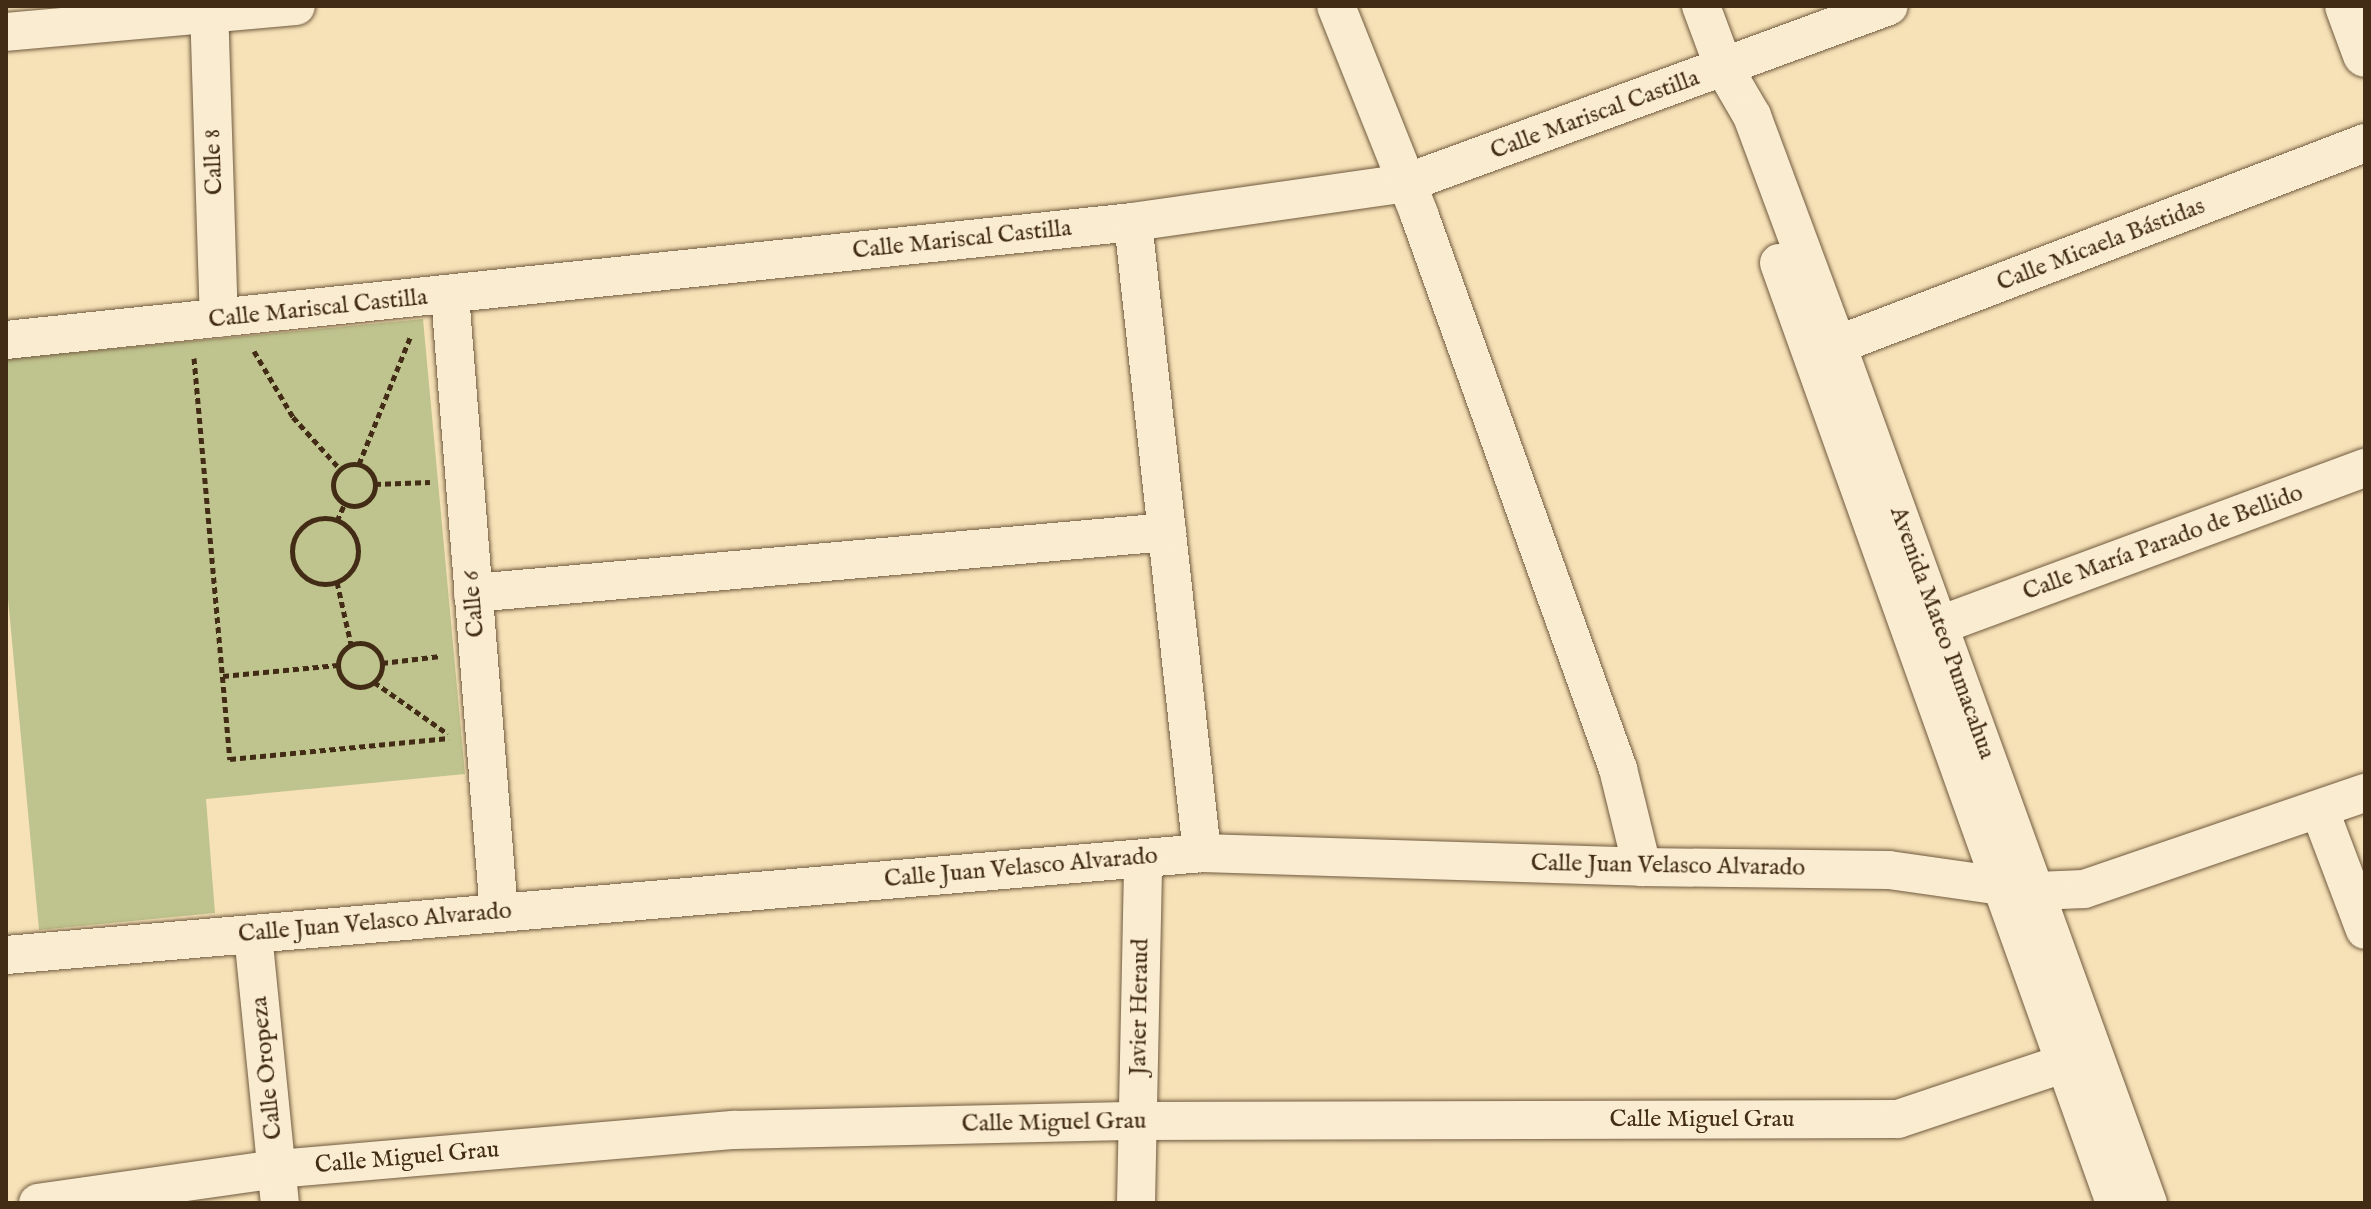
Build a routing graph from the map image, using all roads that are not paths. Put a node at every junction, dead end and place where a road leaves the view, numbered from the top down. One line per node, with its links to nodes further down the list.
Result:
1 (296, 6): 6 (street)
2 (1336, 6): 11 (street)
3 (1701, 6): 9 (street, Avenida Mateo Pumacahua)
4 (1889, 6): 9 (street, Calle Mariscal Castilla)
5 (2347, 6): 8 (street)
6 (210, 10): 7 (street); 14 (street, Calle 8)
7 (6, 32)
8 (2365, 55)
9 (1724, 68): 11 (street, Calle Mariscal Castilla); 16 (street, Avenida Mateo Pumacahua); 26 (street, Avenida Mateo Pumacahua)
10 (2365, 143): 16 (street, Calle Micaela Bástidas)
11 (1406, 183): 12 (street, Calle Mariscal Castilla); 25 (street)
12 (1133, 222): 13 (street, Calle Mariscal Castilla); 18 (street)
13 (450, 295): 14 (street, Calle Mariscal Castilla); 19 (street, Calle 6)
14 (234, 329): 15 (street, Calle Mariscal Castilla)
15 (6, 340)
16 (1837, 345): 20 (street, Avenida Mateo Pumacahua)
17 (2365, 468): 20 (street, Calle María Parado de Bellido)
18 (1167, 532): 19 (street); 23 (street)
19 (473, 593): 27 (street, Calle 6)
20 (1950, 621): 26 (street, Avenida Mateo Pumacahua)
21 (2365, 793): 22 (street)
22 (2320, 811): 26 (street); 28 (street)
23 (1202, 853): 24 (street, Calle Juan Velasco Alvarado); 25 (street, Calle Juan Velasco Alvarado)
24 (1143, 858): 27 (street, Calle Juan Velasco Alvarado); 32 (street, Javier Heraud)
25 (1642, 867): 26 (street, Calle Juan Velasco Alvarado)
26 (2020, 888): 31 (street, Avenida Mateo Pumacahua); 37 (street, Avenida Mateo Pumacahua)
27 (499, 913): 29 (street, Calle Juan Velasco Alvarado)
28 (2365, 930)
29 (253, 934): 30 (street, Calle Juan Velasco Alvarado); 33 (street, Calle Oropeza)
30 (6, 955)
31 (2065, 1063): 32 (street, Calle Miguel Grau); 36 (street, Avenida Mateo Pumacahua)
32 (1138, 1121): 33 (street, Calle Miguel Grau); 35 (street, Javier Heraud)
33 (278, 1186): 34 (street, Calle Miguel Grau)
34 (38, 1203)
35 (1136, 1203)
36 (2115, 1203)
37 (2148, 1203)

